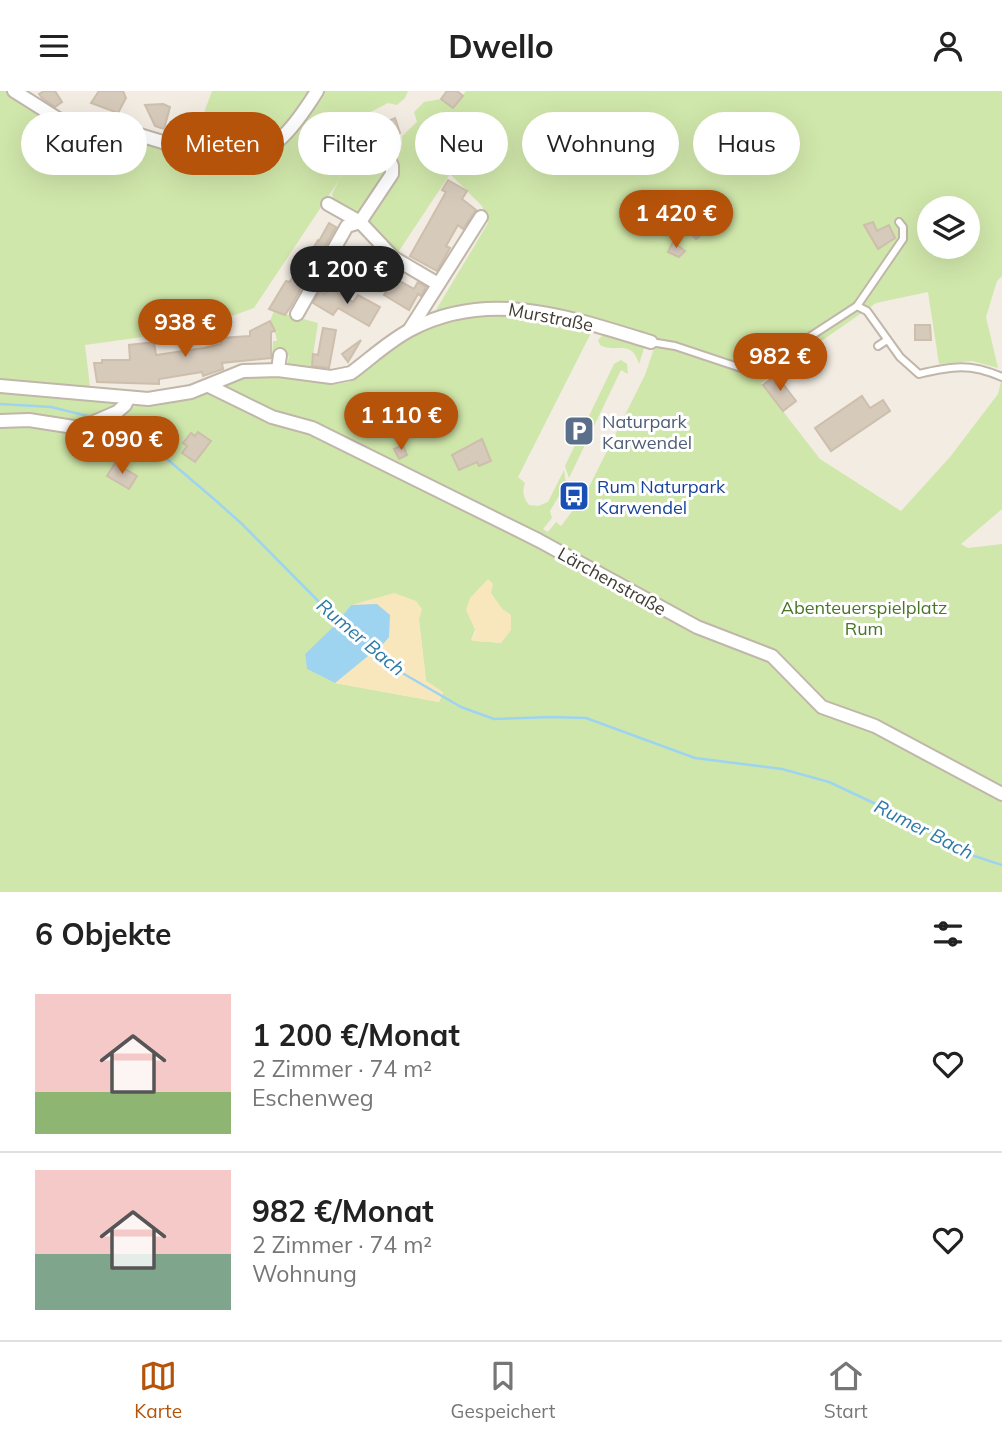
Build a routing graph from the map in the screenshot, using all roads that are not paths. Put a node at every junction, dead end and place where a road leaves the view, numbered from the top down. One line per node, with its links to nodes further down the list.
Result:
1 (14, 91): 2 (street)
2 (317, 91)
3 (391, 175): 6 (street)
4 (328, 204): 6 (street)
5 (481, 217): 8 (street, Murstraße)
6 (360, 222): 8 (street); 10 (street)
7 (899, 222): 9 (lane)
8 (438, 284): 11 (street, Murstraße)
9 (857, 306): 12 (lane); 13 (lane)
10 (296, 314)
11 (410, 330): 13 (street, Murstraße); 16 (street, Murstraße)
12 (887, 339): 14 (lane); 17 (lane)
13 (651, 342)
14 (878, 346)
15 (280, 355): 16 (street)
16 (278, 370): 19 (street, Murstraße)
17 (1002, 377)
18 (0, 386): 20 (street)
19 (209, 386): 20 (street, Murstraße); 22 (street, Lärchenstraße)
20 (128, 398): 21 (street)
21 (0, 421)
22 (1002, 794)

